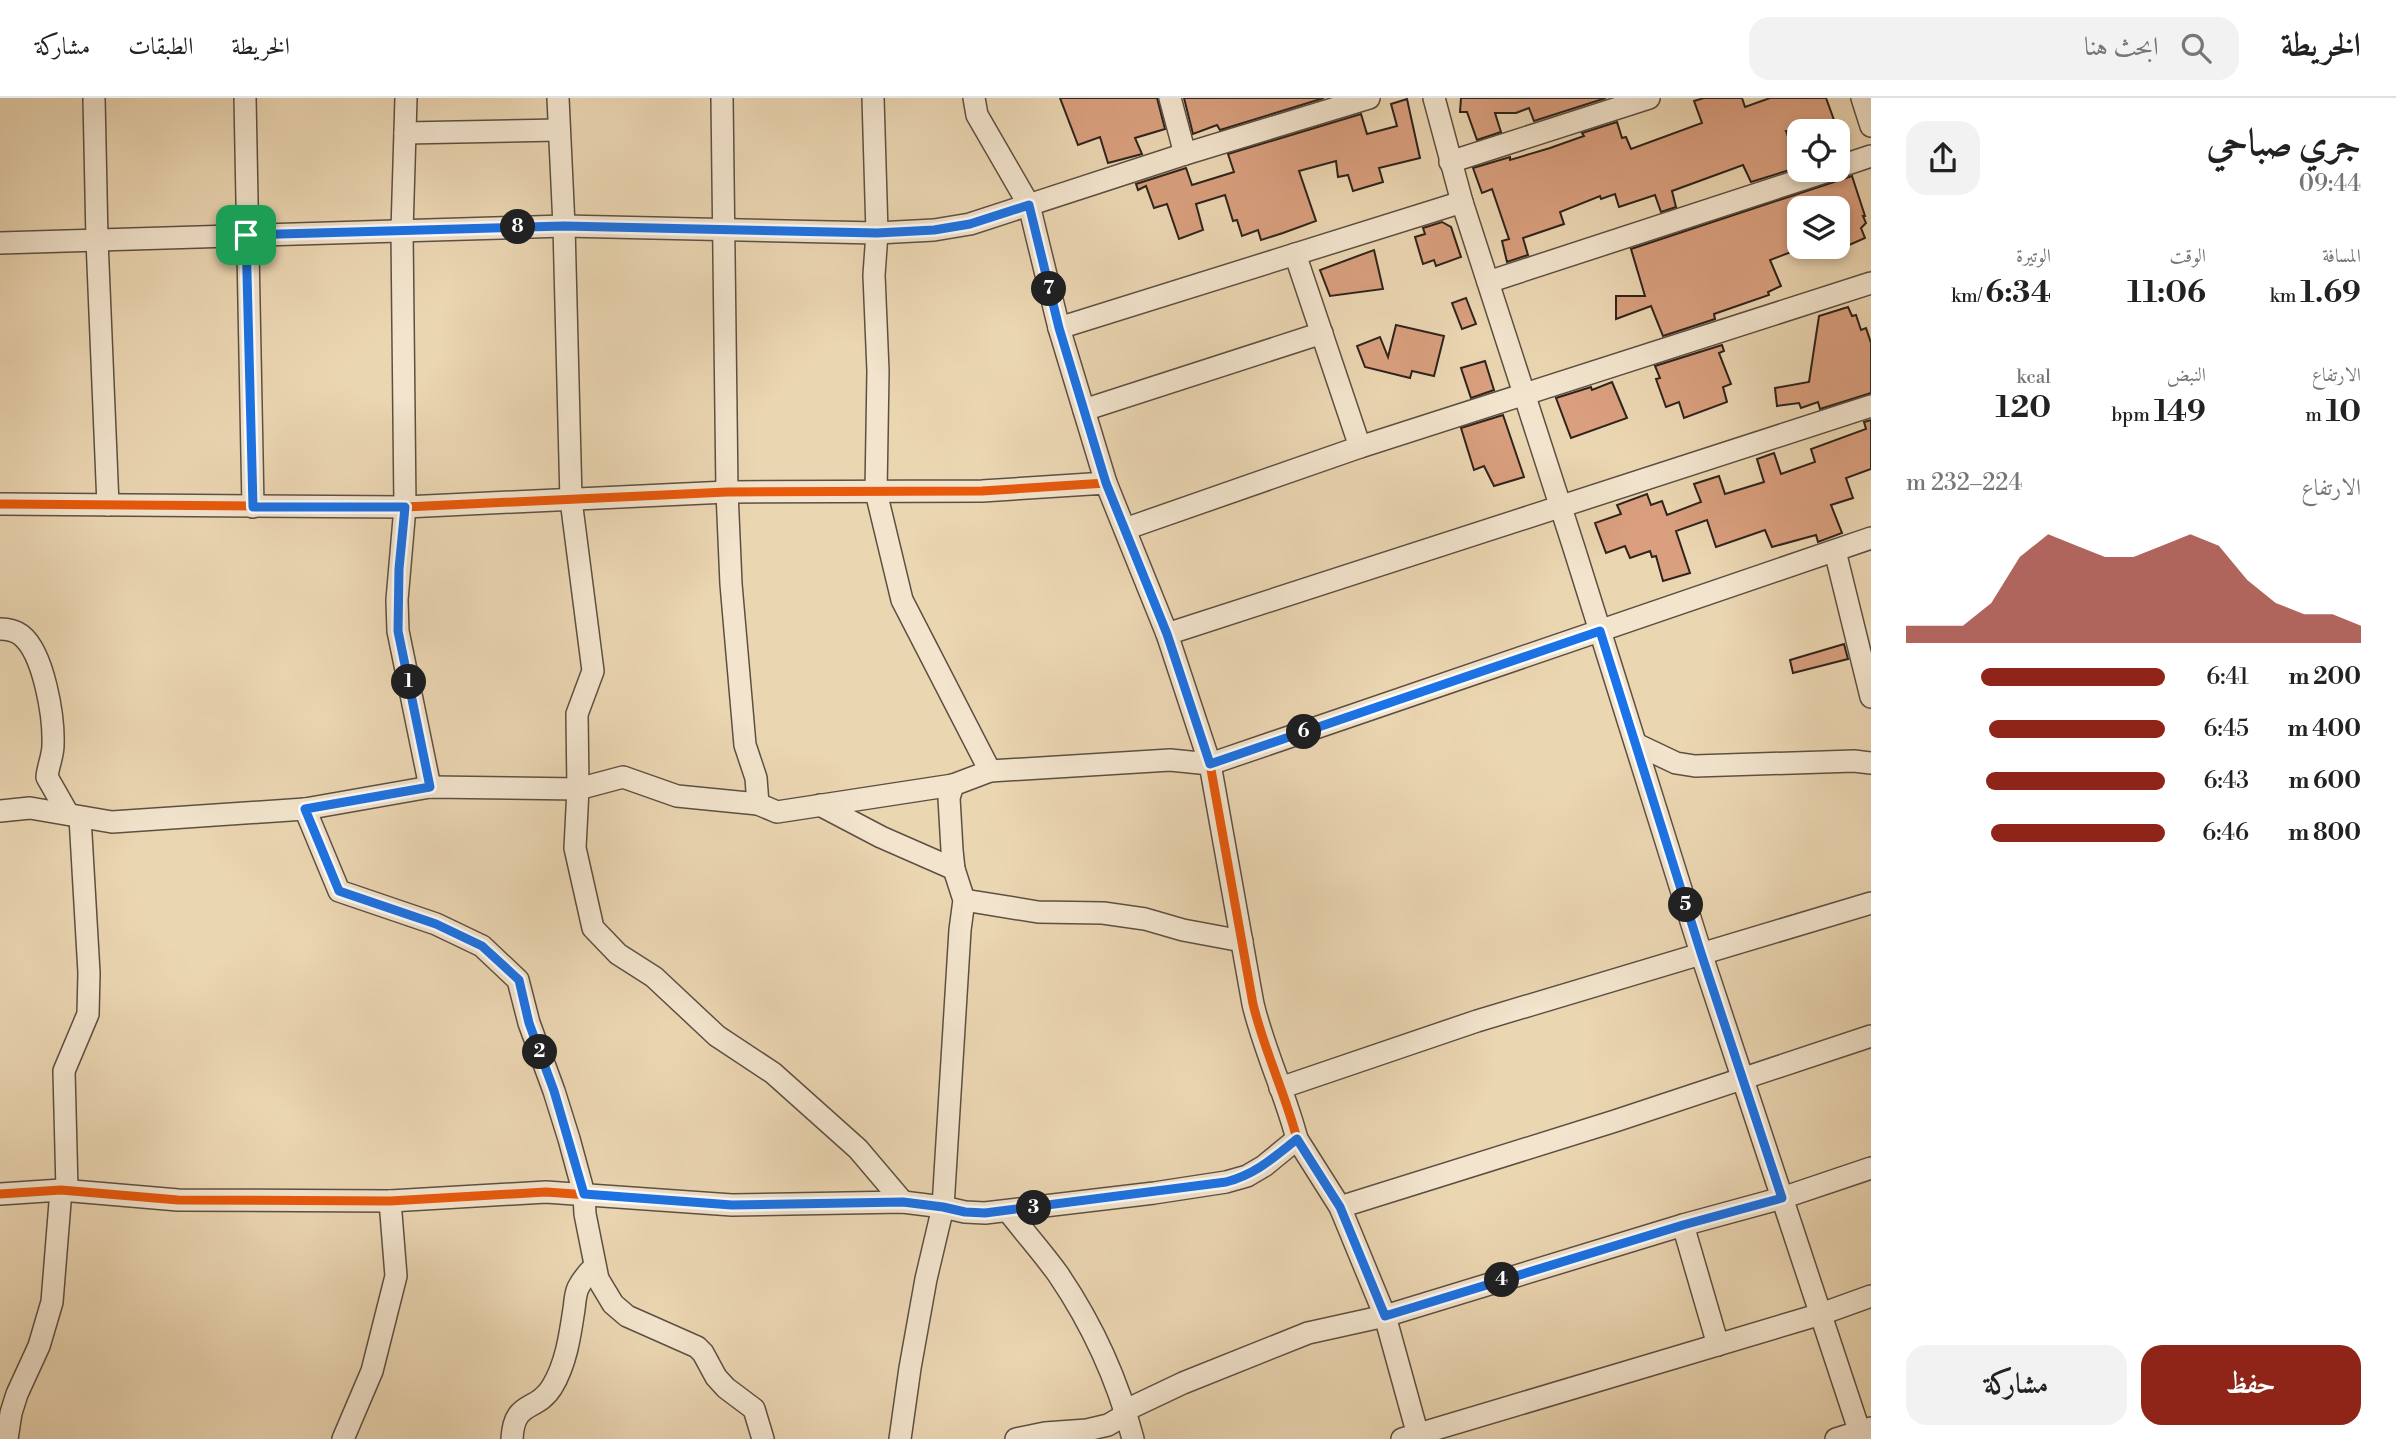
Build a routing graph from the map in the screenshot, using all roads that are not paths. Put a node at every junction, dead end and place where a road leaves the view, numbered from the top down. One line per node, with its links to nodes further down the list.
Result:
1 (94, 98): 28 (street)
2 (245, 98): 27 (street)
3 (406, 98): 15 (street)
4 (558, 98): 14 (street)
5 (722, 98): 24 (street)
6 (873, 98): 26 (street)
7 (974, 98): 22 (street)
8 (1170, 98): 16 (street)
9 (1369, 98): 16 (street)
10 (1434, 98): 18 (street)
11 (1649, 98): 18 (street)
12 (1862, 98): 13 (street)
13 (1871, 126)
14 (558, 130): 15 (street); 23 (street)
15 (405, 133): 25 (street)
16 (1185, 154): 22 (street)
17 (1871, 156): 19 (street)
18 (1450, 162): 21 (street)
19 (1850, 163)
20 (1793, 182): 31 (street)
21 (1462, 202): 30 (street); 31 (street)
22 (1029, 205): 26 (street); 33 (street)
23 (564, 226): 24 (street); 25 (street); 42 (street)
24 (724, 228): 26 (street); 40 (street)
25 (401, 231): 27 (street); 46 (street)
26 (877, 233): 41 (street)
27 (246, 235): 28 (street); 45 (street)
28 (97, 240): 29 (street); 44 (street)
29 (0, 243)
30 (1295, 254): 33 (street); 34 (street)
31 (1488, 282): 35 (street)
32 (1871, 283): 35 (street)
33 (1059, 328): 37 (street)
34 (1322, 333): 37 (street); 38 (street)
35 (1524, 393): 38 (street); 47 (street)
36 (1871, 406): 47 (street)
37 (1084, 410): 39 (street)
38 (1360, 447): 48 (street)
39 (1106, 483): 41 (street); 48 (street)
40 (727, 492): 41 (street); 42 (street); 62 (street)
41 (876, 492): 58 (street)
42 (571, 500): 46 (street); 61 (street)
43 (0, 503): 44 (street)
44 (108, 505): 45 (street)
45 (253, 507): 46 (street)
46 (405, 507): 60 (street)
47 (1560, 508): 52 (street); 53 (street)
48 (1125, 529): 53 (street)
49 (1871, 538): 50 (street)
50 (1835, 551): 52 (street); 54 (street)
51 (0, 629): 66 (street)
52 (1600, 631): 55 (street); 57 (street)
53 (1167, 634): 57 (street)
54 (1871, 698)
55 (1636, 744): 56 (street); 71 (street)
56 (1871, 763)
57 (1210, 764): 58 (street); 70 (street)
58 (990, 771): 59 (street)
59 (953, 785): 63 (street); 67 (street)
60 (430, 787): 61 (street); 64 (street)
61 (578, 789): 62 (street); 82 (street)
62 (758, 804): 63 (street)
63 (820, 806): 67 (street)
64 (305, 809): 66 (street); 79 (street)
65 (0, 811): 66 (street)
66 (74, 816): 77 (street)
67 (954, 869): 68 (street)
68 (964, 900): 70 (street); 83 (street)
69 (1871, 903): 71 (street)
70 (1242, 941): 74 (street)
71 (1701, 953): 73 (street); 74 (street)
72 (1871, 1036): 73 (street)
73 (1742, 1079): 80 (street); 84 (street)
74 (1280, 1088): 75 (street)
75 (1297, 1139): 84 (street); 85 (street)
76 (1871, 1168): 80 (street)
77 (64, 1190): 78 (street); 81 (street); 95 (street)
78 (0, 1194)
79 (584, 1194): 81 (street); 82 (street); 87 (street)
80 (1782, 1198): 86 (street); 89 (street)
81 (390, 1201): 96 (street)
82 (903, 1202): 83 (street)
83 (943, 1207): 85 (street); 99 (street)
84 (1340, 1207): 90 (street)
85 (1008, 1211): 92 (street)
86 (1683, 1225): 90 (street); 91 (street)
87 (594, 1267): 97 (street); 98 (street)
88 (1871, 1296): 89 (street)
89 (1821, 1314): 91 (street); 93 (street)
90 (1385, 1316): 92 (street); 94 (street)
91 (1718, 1345): 94 (street)
92 (1126, 1409): 100 (street); 101 (street)
93 (1864, 1433): 102 (street)
94 (1413, 1437)
95 (7, 1439)
96 (344, 1439)
97 (512, 1439)
98 (764, 1439)
99 (900, 1439)
100 (1016, 1439)
101 (1133, 1439)
102 (1836, 1439)

